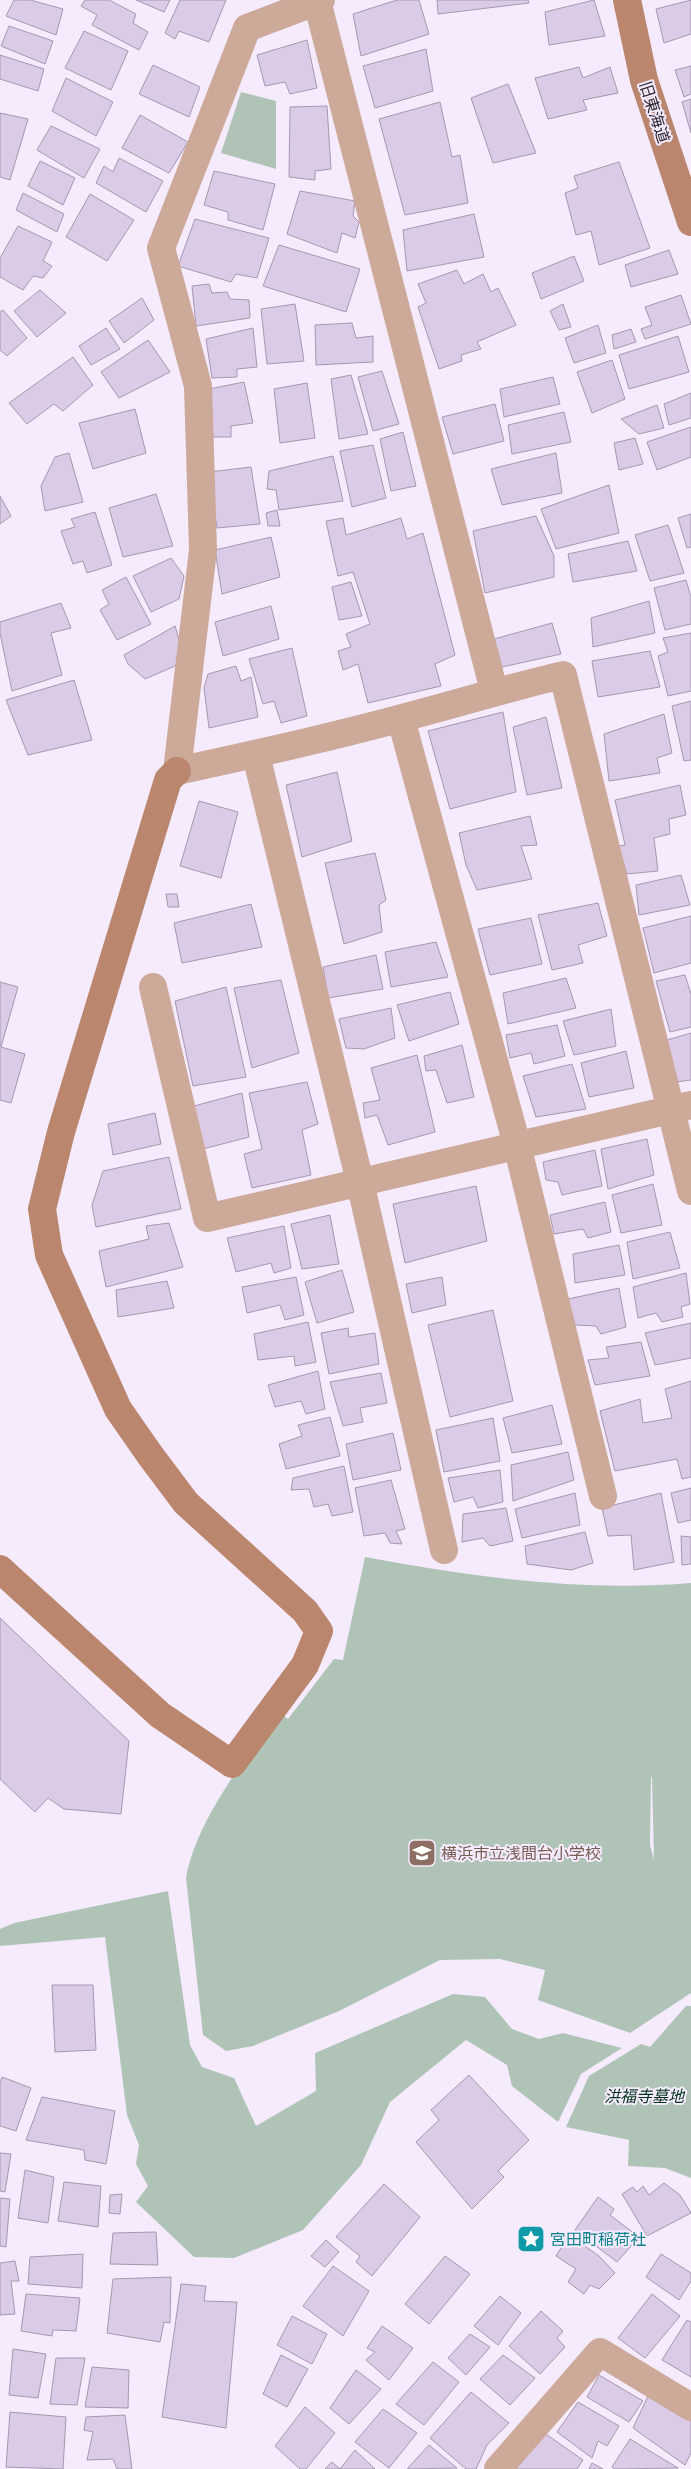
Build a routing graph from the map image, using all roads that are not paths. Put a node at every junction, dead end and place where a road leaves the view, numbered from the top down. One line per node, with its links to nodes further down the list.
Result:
1 (627, 0): 3 (street, 旧東海道)
2 (319, 1): 4 (street); 7 (street)
3 (689, 209)
4 (494, 692): 5 (street); 9 (street)
5 (401, 719): 6 (street); 10 (street)
6 (256, 755): 7 (street); 11 (street)
7 (177, 771): 15 (street)
8 (153, 987): 11 (street)
9 (681, 1108): 10 (street); 12 (street)
10 (517, 1146): 11 (street); 13 (street)
11 (360, 1182): 14 (street)
12 (691, 1190)
13 (604, 1496)
14 (444, 1550)
15 (0, 1569)
16 (691, 2407): 17 (street)
17 (498, 2469)

